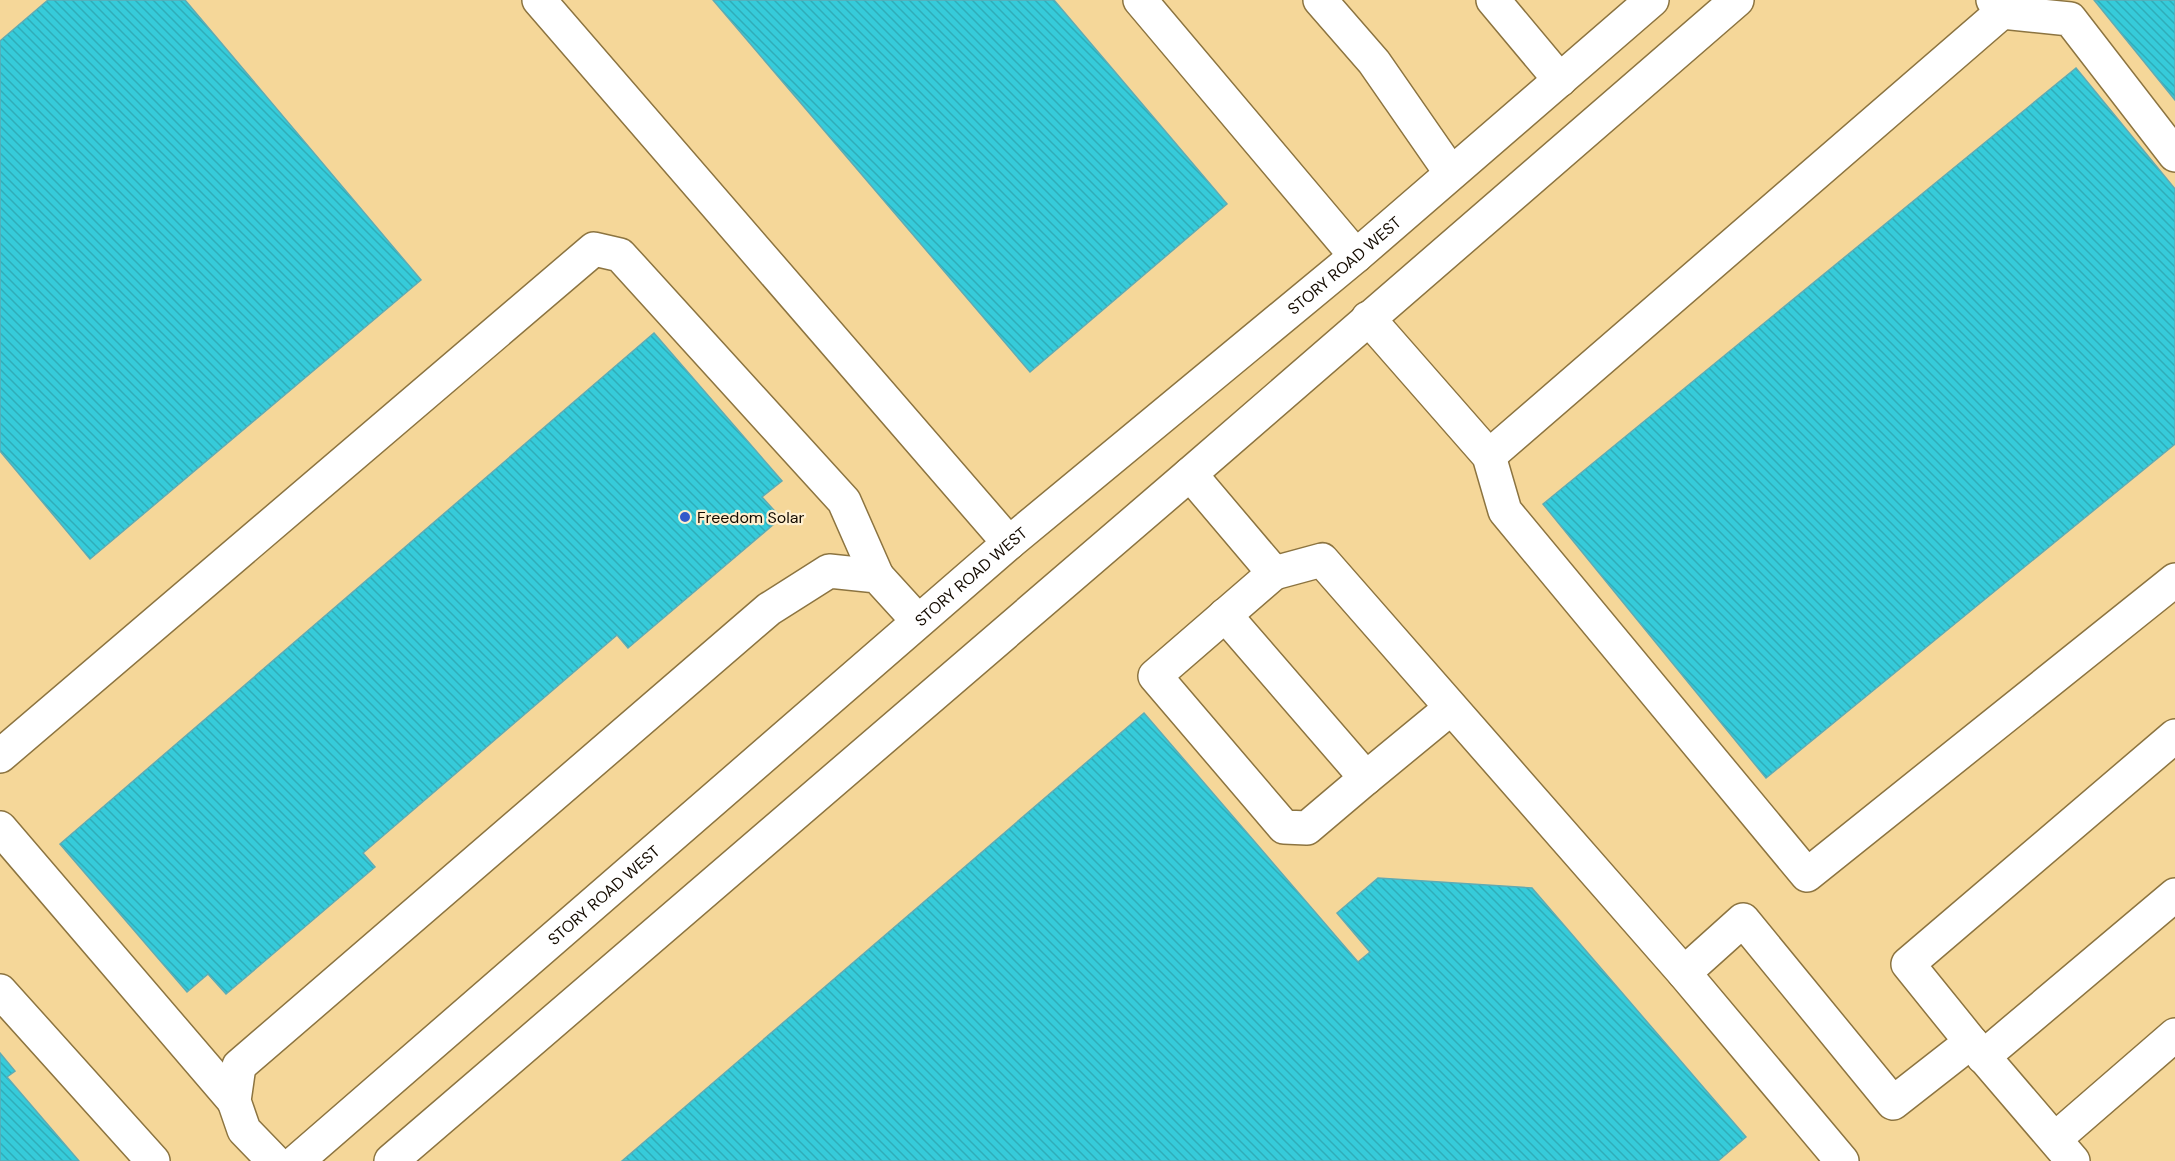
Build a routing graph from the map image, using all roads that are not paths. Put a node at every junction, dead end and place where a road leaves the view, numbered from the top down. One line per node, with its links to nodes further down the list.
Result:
1 (539, 0): 15 (street)
2 (1140, 0): 11 (street)
3 (1320, 0): 10 (street)
4 (1493, 0): 8 (street)
5 (1652, 0): 8 (street, STORY ROAD WEST)
6 (1737, 0): 12 (street)
7 (1998, 6): 9 (street); 13 (street)
8 (1560, 80): 10 (street, STORY ROAD WEST)
9 (2175, 155)
10 (1451, 173): 11 (street, STORY ROAD WEST)
11 (1356, 256): 15 (street, STORY ROAD WEST)
12 (1368, 318): 13 (street); 14 (street)
13 (1489, 456): 18 (street)
14 (1190, 474): 16 (street); 36 (street)
15 (1008, 543): 20 (street, STORY ROAD WEST)
16 (1274, 573): 19 (street); 21 (street)
17 (877, 576): 20 (street); 23 (street); 31 (street)
18 (2175, 579)
19 (1225, 615): 24 (street); 24 (street)
20 (918, 621): 35 (street, STORY ROAD WEST)
21 (1451, 708): 24 (street); 27 (street)
22 (2175, 736): 30 (street)
23 (0, 756)
24 (1366, 778)
25 (0, 828): 31 (street)
26 (2175, 895): 30 (street)
27 (1684, 973): 30 (street); 37 (street)
28 (0, 991): 33 (street)
29 (2175, 1035): 32 (street)
30 (1977, 1049): 32 (street)
31 (234, 1101): 34 (street)
32 (2064, 1150)
33 (153, 1161)
34 (274, 1161)
35 (297, 1161)
36 (391, 1161)
37 (1842, 1161)

